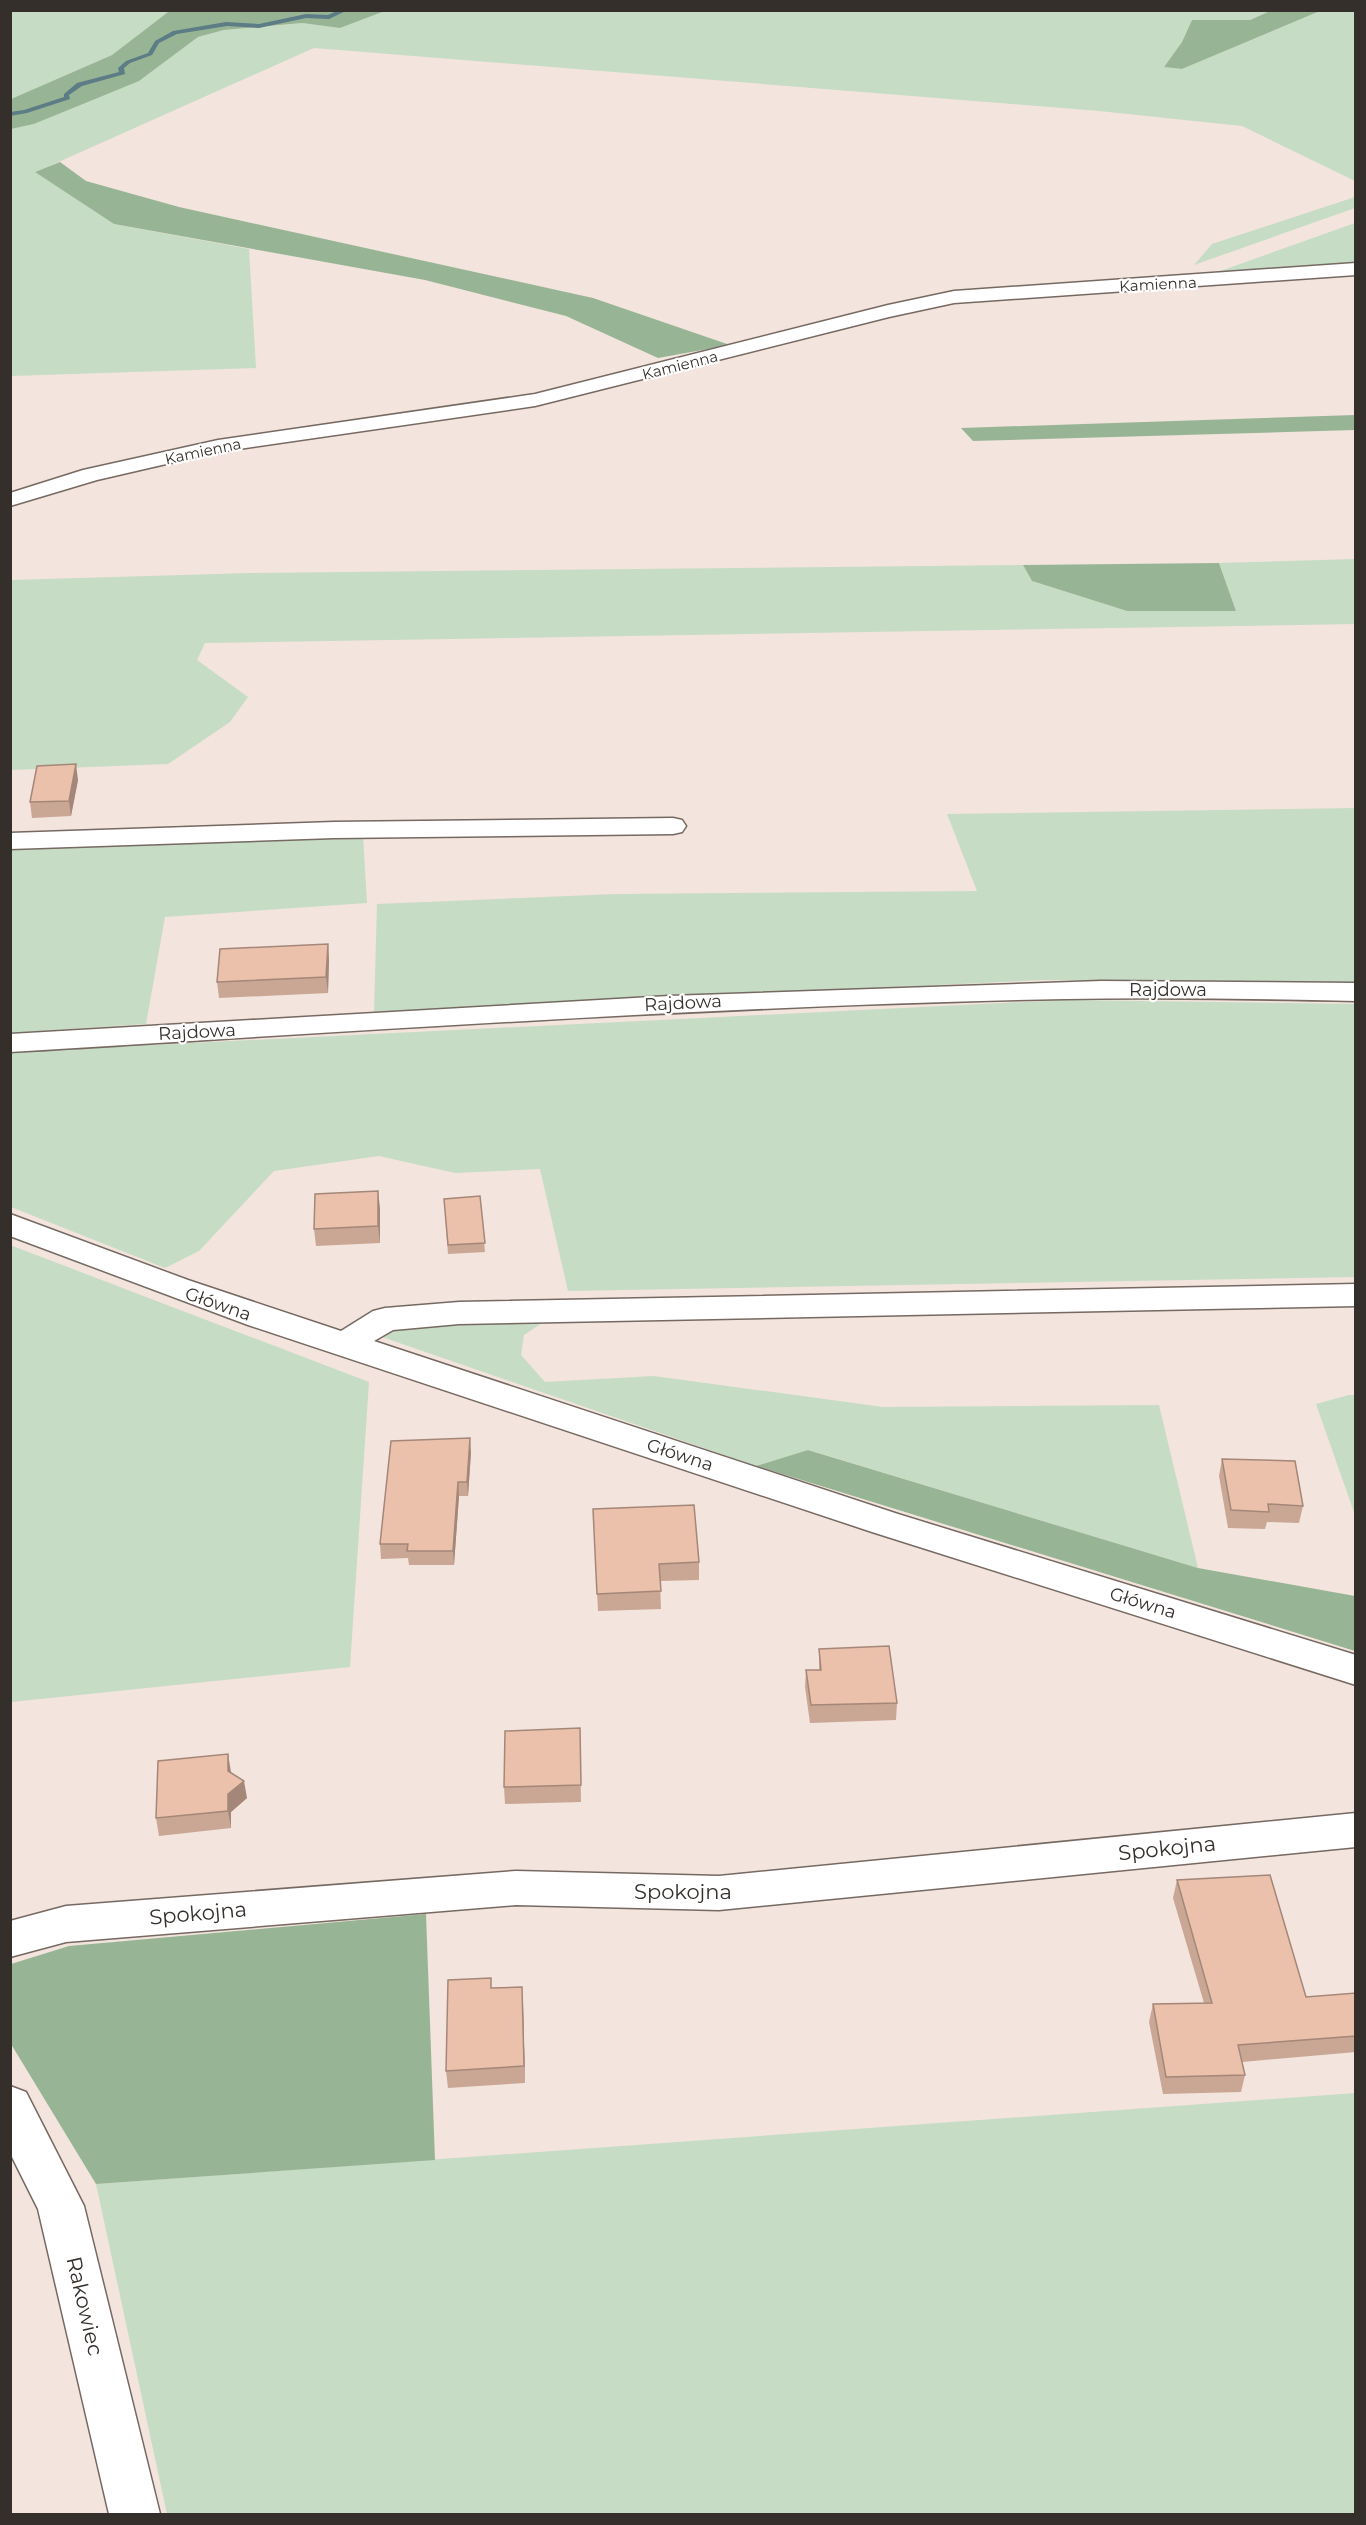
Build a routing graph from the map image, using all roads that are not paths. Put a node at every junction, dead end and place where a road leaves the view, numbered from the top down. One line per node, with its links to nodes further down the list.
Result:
1 (1356, 269): 2 (street, Kamienna)
2 (10, 500)
3 (673, 826): 4 (street)
4 (10, 841)
5 (1356, 992): 6 (street, Rajdowa)
6 (10, 1043)
7 (10, 1224): 9 (street, Główna)
8 (1356, 1295): 9 (street)
9 (345, 1344): 10 (street, Główna)
10 (1356, 1670)
11 (1356, 1830): 12 (street, Spokojna)
12 (10, 1939)
13 (10, 2106): 14 (street, Rakowiec)
14 (135, 2514)

